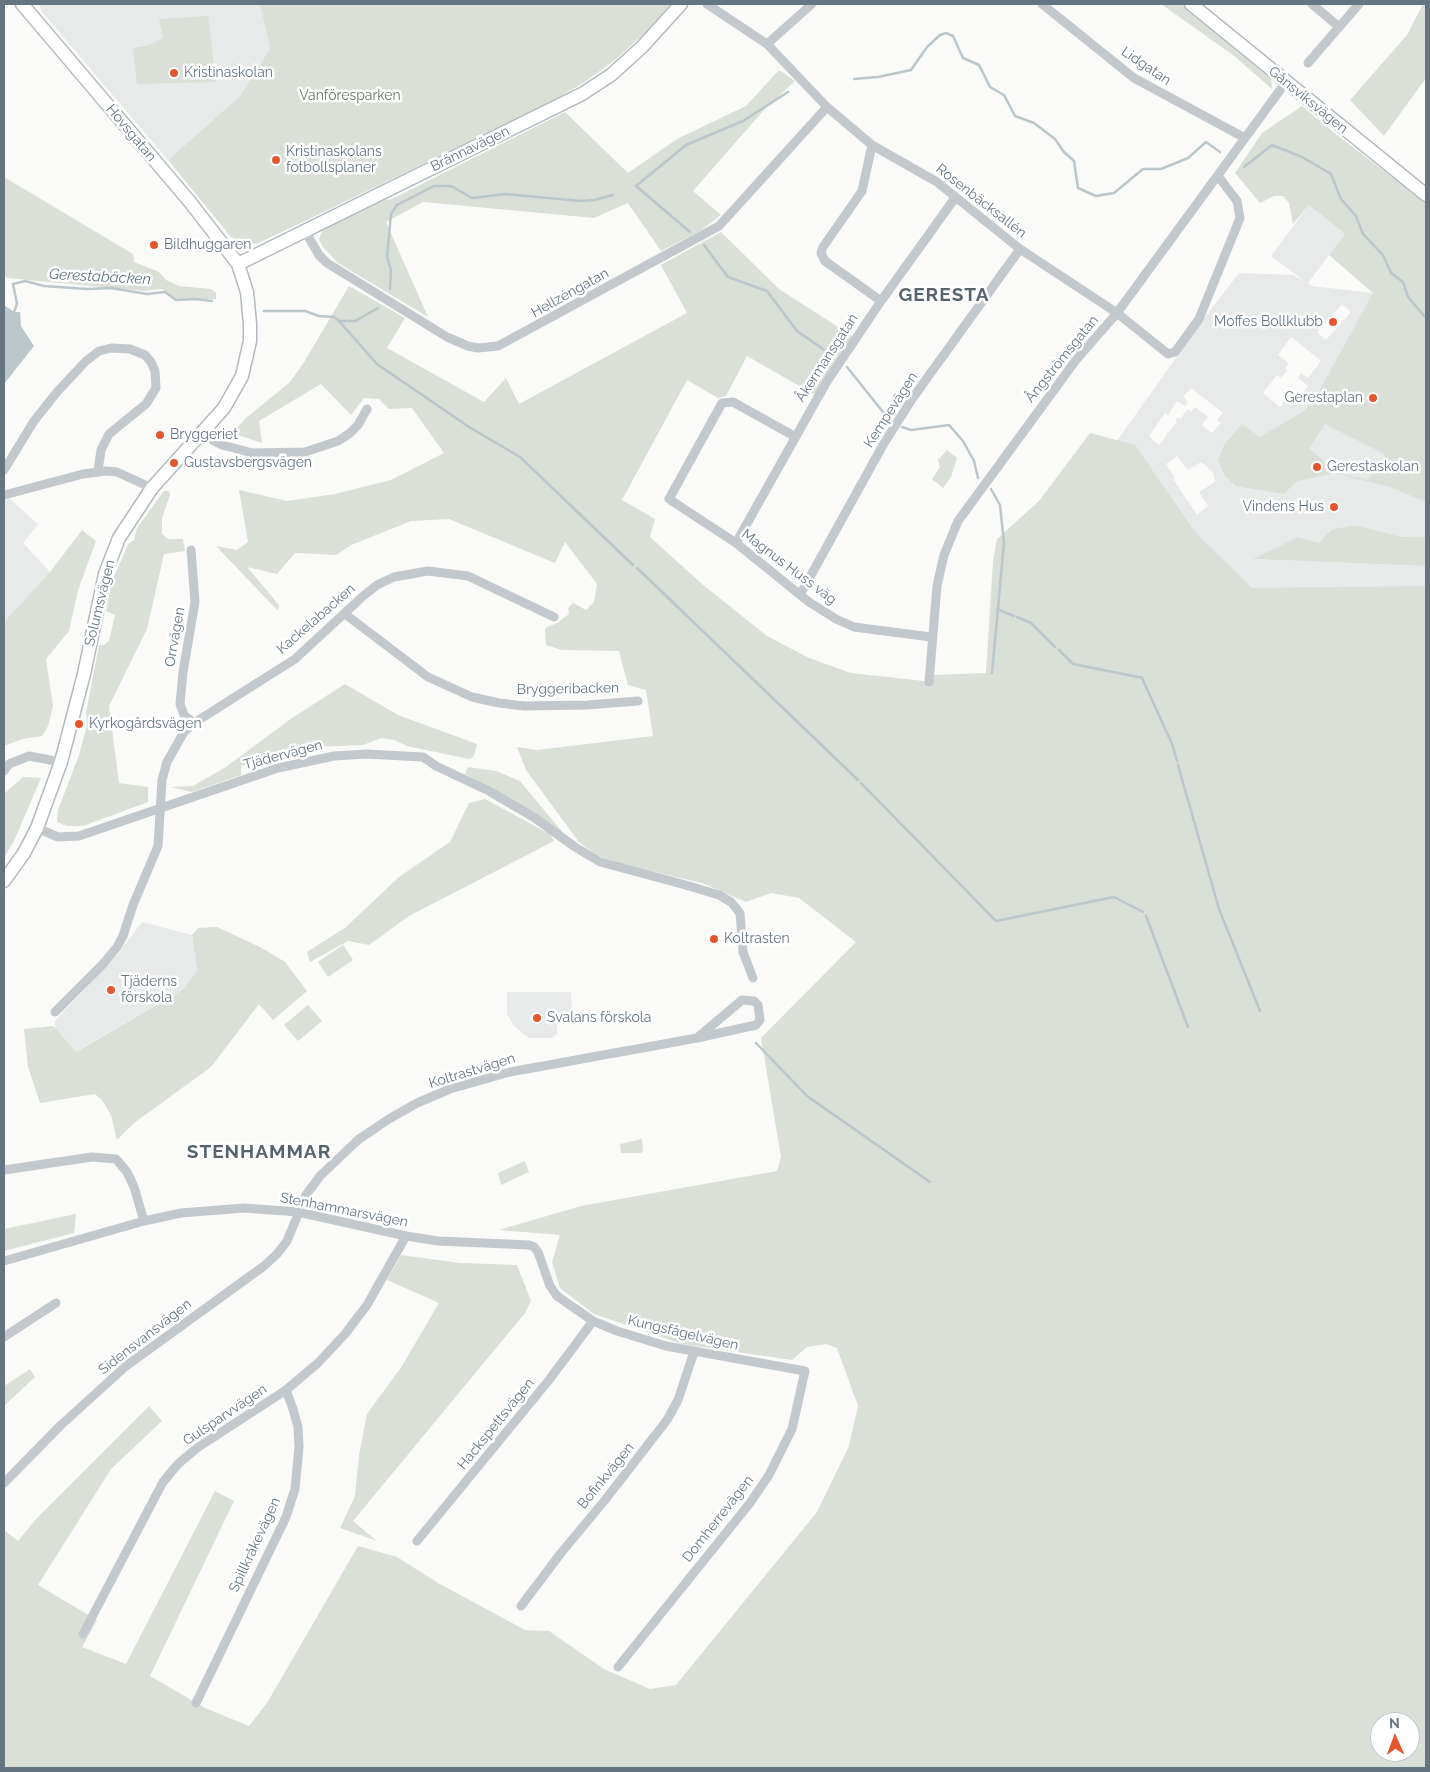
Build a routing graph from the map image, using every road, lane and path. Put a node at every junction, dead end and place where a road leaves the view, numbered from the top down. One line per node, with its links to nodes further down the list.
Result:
1 (681, 4): 19 (main road, Brännavägen)
2 (707, 4): 10 (street, Rosenbäcksallén)
3 (812, 4): 10 (street)
4 (1042, 4): 14 (street, Lidgatan)
5 (1191, 4): 12 (main road, Gånsviksvägen)
6 (1312, 4): 9 (street)
7 (1359, 4): 9 (street)
8 (25, 5): 21 (main road, Hovsgatan)
9 (1338, 26): 11 (street)
10 (767, 44): 13 (street, Rosenbäcksallén)
11 (1308, 63)
12 (1286, 82): 14 (street, Ångströmsgatan); 17 (main road, Gånsviksvägen)
13 (827, 108): 15 (street, Rosenbäcksallén); 19 (street, Hellzéngatan)
14 (1245, 138): 16 (street, Ångströmsgatan)
15 (872, 145): 18 (street, Rosenbäcksallén); 22 (street)
16 (1218, 176): 23 (street, Ångströmsgatan); 23 (street, Rosenbäcksallén)
17 (1426, 195)
18 (955, 198): 20 (street, Rosenbäcksallén); 22 (street, Åkermansgatan)
19 (305, 231): 21 (main road, Brännavägen)
20 (1020, 249): 23 (street, Rosenbäcksallén); 33 (street, Kempevägen)
21 (238, 264): 25 (main road, Solumsvägen)
22 (881, 301): 26 (street, Åkermansgatan)
23 (1117, 313): 36 (street, Ångströmsgatan)
24 (367, 409): 25 (street)
25 (201, 434): 29 (main road, Solumsvägen)
26 (794, 436): 31 (street, Åkermansgatan); 31 (street, Magnus Huss väg)
27 (4, 470): 28 (street)
28 (98, 471): 29 (street); 30 (street)
29 (152, 488): 40 (main road, Solumsvägen)
30 (4, 495)
31 (736, 543): 33 (street, Magnus Huss väg)
32 (190, 550): 39 (street, Orrvägen)
33 (800, 595): 36 (street, Magnus Huss väg)
34 (345, 614): 35 (street, Kackelabacken); 38 (street, Bryggeribacken); 39 (street, Kackelabacken)
35 (554, 617)
36 (931, 637): 37 (street, Ångströmsgatan)
37 (929, 682)
38 (638, 701)
39 (194, 723): 42 (street, Kackelabacken)
40 (61, 762): 41 (street); 43 (main road, Solumsvägen)
41 (4, 771)
42 (160, 809): 43 (street, Tjädervägen); 45 (street, Tjädervägen); 46 (street)
43 (37, 828): 44 (main road, Solumsvägen)
44 (4, 881)
45 (753, 978)
46 (55, 1012)
47 (697, 1038): 47 (street, Koltrastvägen); 49 (street, Koltrastvägen)
48 (4, 1170): 50 (street)
49 (298, 1212): 50 (street, Stenhammarsvägen); 51 (street, Stenhammarsvägen); 60 (street, Sidensvansvägen)
50 (144, 1221): 53 (street, Stenhammarsvägen)
51 (406, 1236): 52 (street, Stenhammarsvägen); 59 (street, Gulsparvvägen)
52 (534, 1247): 55 (street, Kungsfågelvägen)
53 (4, 1261)
54 (56, 1304): 56 (street)
55 (593, 1321): 57 (street, Kungsfågelvägen); 61 (street, Hackspettsvägen)
56 (4, 1337)
57 (694, 1352): 58 (street, Kungsfågelvägen); 62 (street, Bofinkvägen)
58 (806, 1371): 64 (street, Domherrevägen)
59 (286, 1390): 63 (street, Gulsparvvägen); 65 (street, Spillkråkevägen)
60 (4, 1483)
61 (417, 1541)
62 (521, 1606)
63 (83, 1634)
64 (618, 1667)
65 (196, 1702)

